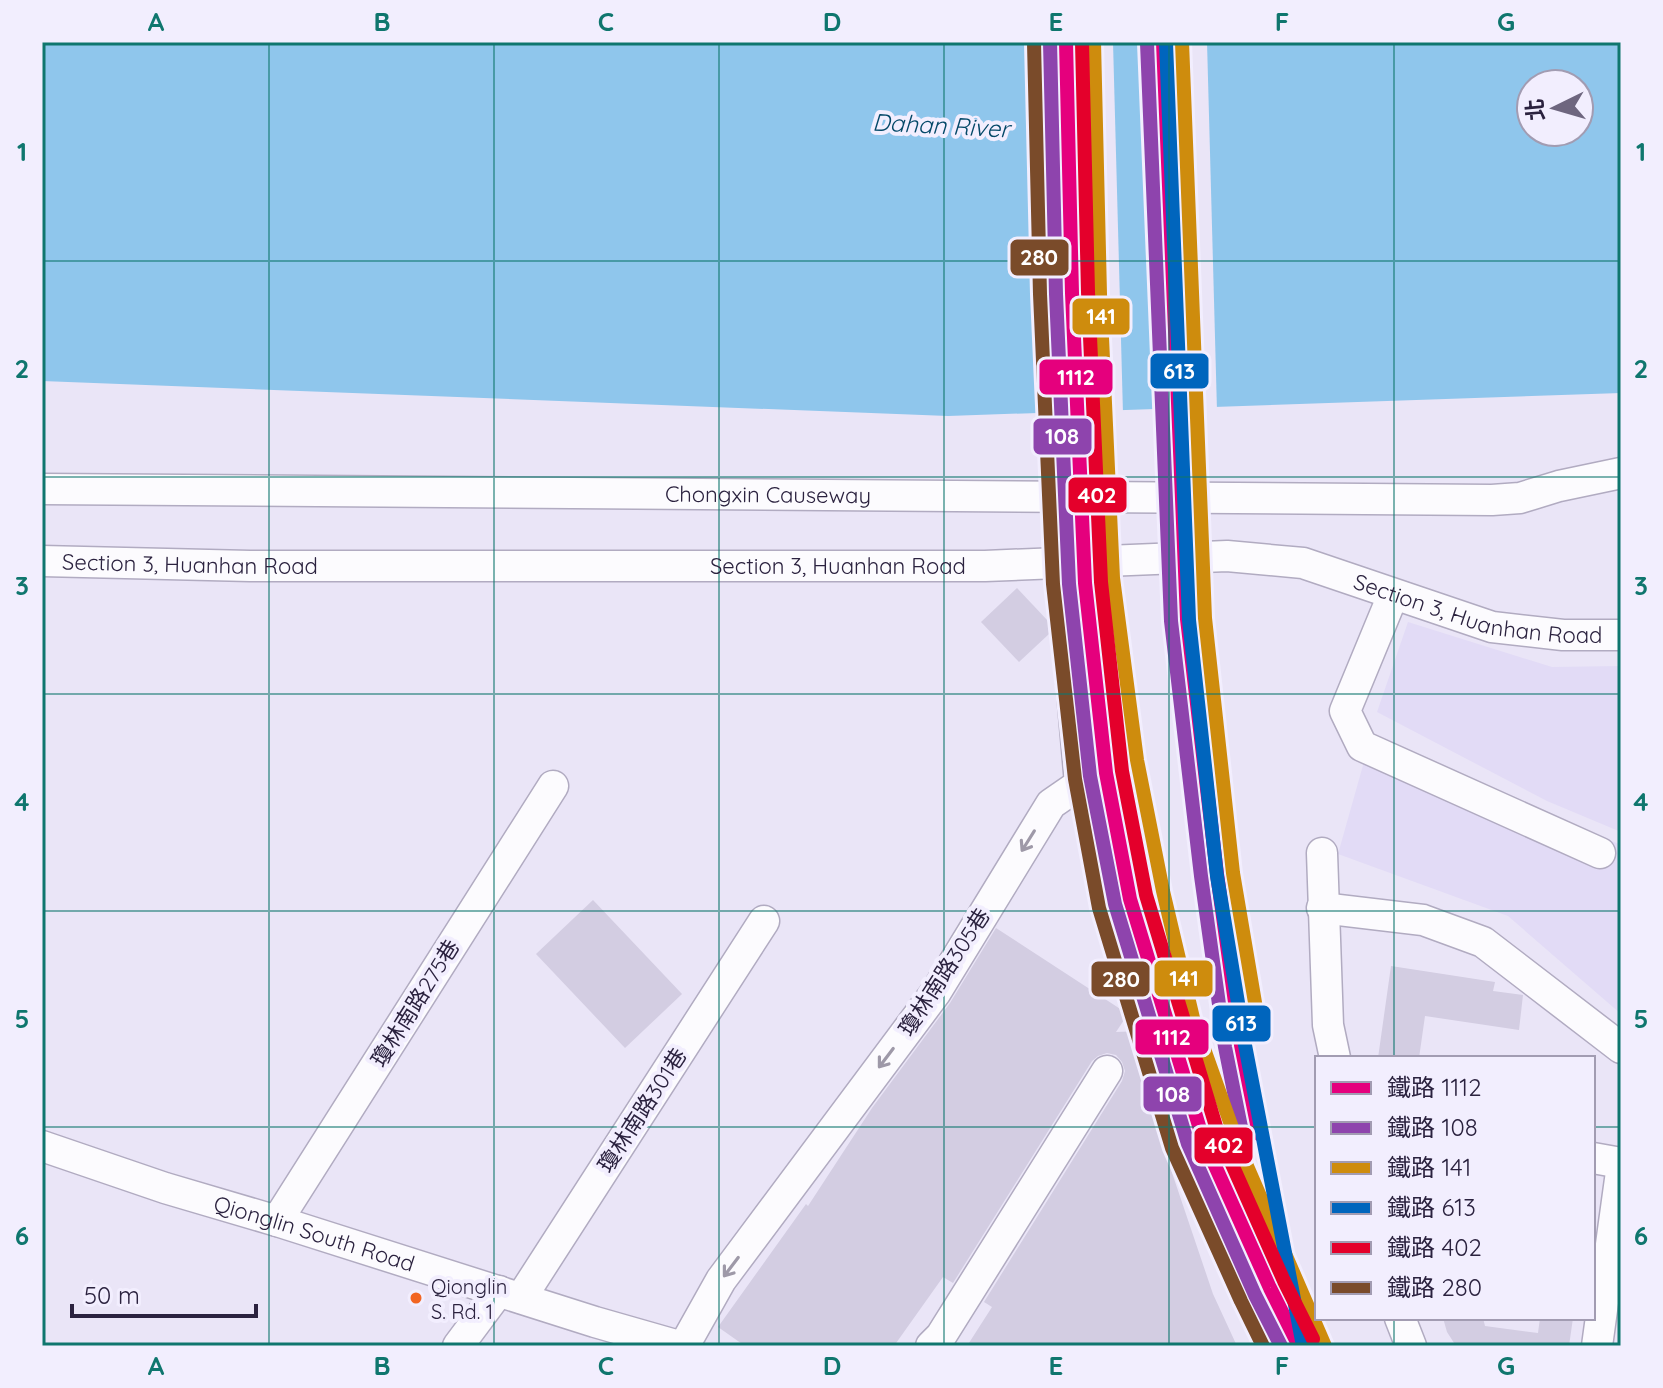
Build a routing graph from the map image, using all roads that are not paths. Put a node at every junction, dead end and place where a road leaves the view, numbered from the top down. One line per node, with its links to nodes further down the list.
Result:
1 (1621, 473): 2 (street, Chongxin Causeway)
2 (42, 489)
3 (42, 561): 4 (street, Section 3, Huanhan Road)
4 (1061, 563): 5 (street, Section 3, Huanhan Road); 23 (street, 瓊林南路305巷, one-way to 23)
5 (1393, 595): 6 (street, Section 3, Huanhan Road); 9 (street)
6 (1621, 635)
7 (553, 786): 19 (street, 瓊林南路275巷)
8 (1322, 853): 10 (street)
9 (1600, 853)
10 (1322, 908): 12 (street); 13 (street)
11 (764, 921): 20 (street, 瓊林南路301巷)
12 (1621, 1048)
13 (1335, 1056)
14 (1107, 1071): 24 (street)
15 (42, 1146): 19 (street, Qionglin South Road)
16 (1595, 1158): 17 (street)
17 (1621, 1163)
18 (1621, 1172): 26 (street)
19 (277, 1221): 20 (street, Qionglin South Road)
20 (510, 1295): 22 (street, 瓊林南路301巷); 23 (street, Qionglin South Road)
21 (1401, 1320): 25 (street)
22 (458, 1346)
23 (682, 1346)
24 (931, 1346)
25 (1411, 1346)
26 (1597, 1346)

